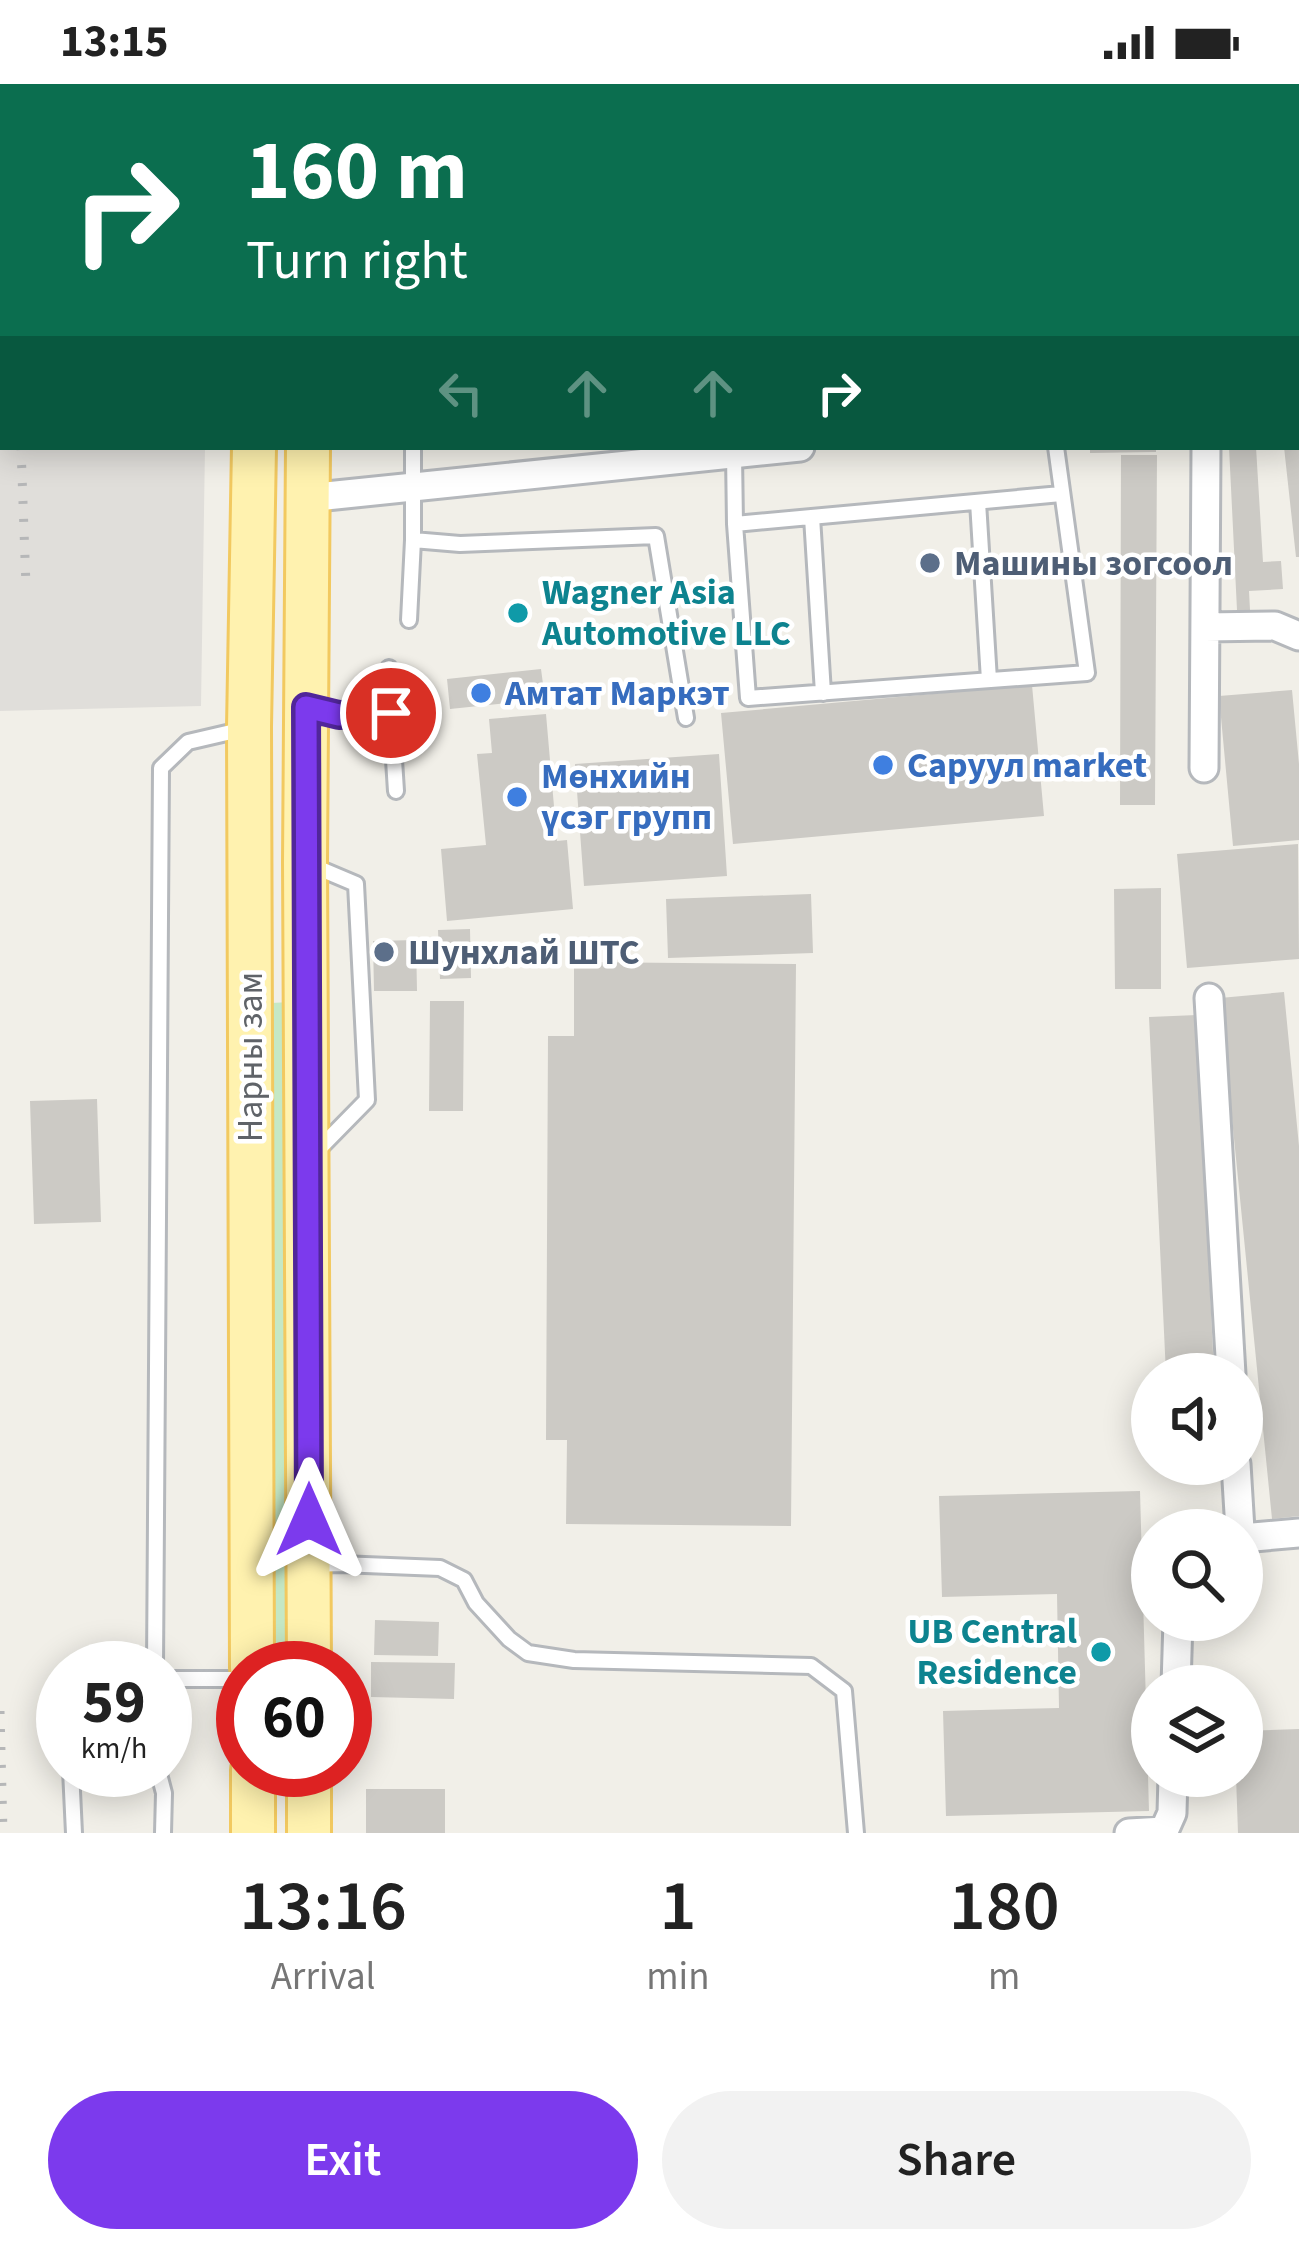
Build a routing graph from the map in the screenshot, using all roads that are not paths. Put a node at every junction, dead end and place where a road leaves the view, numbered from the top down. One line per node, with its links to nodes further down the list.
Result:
1 (254, 450): 24 (main road, Нарны зам)
2 (308, 450): 10 (main road, Нарны зам)
3 (412, 450): 8 (lane)
4 (772, 450): 7 (street)
5 (1056, 450): 9 (lane)
6 (1206, 450): 16 (street)
7 (734, 454): 8 (street); 13 (lane)
8 (412, 485): 10 (street); 14 (lane)
9 (1061, 494): 11 (lane); 19 (lane)
10 (307, 498): 21 (main road, Нарны зам)
11 (978, 502): 12 (lane); 19 (lane)
12 (812, 517): 13 (lane); 20 (lane)
13 (735, 524): 20 (lane)
14 (413, 540): 15 (lane); 23 (lane)
15 (409, 620)
16 (1205, 627): 17 (street); 25 (street)
17 (1299, 636)
18 (389, 668): 22 (lane)
19 (989, 680): 20 (lane)
20 (823, 693)
21 (306, 707): 22 (lane); 28 (main road, Нарны зам)
22 (391, 713): 26 (lane)
23 (686, 718)
24 (249, 728): 27 (main road, Нарны зам); 36 (lane)
25 (1204, 768)
26 (396, 790)
27 (250, 840): 29 (main road); 37 (main road, Нарны зам)
28 (305, 862): 29 (main road, Нарны зам); 31 (lane)
29 (306, 955): 31 (main road, Нарны зам)
30 (1209, 998): 32 (street)
31 (309, 1160): 35 (main road, Нарны зам)
32 (1230, 1353)
33 (1299, 1533): 34 (street)
34 (1263, 1534)
35 (309, 1566): 38 (main road, Нарны зам); 48 (lane)
36 (155, 1641)
37 (252, 1641)
38 (309, 1641)
39 (73, 1797): 44 (lane)
40 (164, 1797): 45 (lane)
41 (253, 1797): 46 (main road)
42 (309, 1797): 47 (main road)
43 (1172, 1797): 49 (street)
44 (74, 1833)
45 (163, 1833)
46 (253, 1833)
47 (309, 1833)
48 (856, 1833)
49 (1129, 1833)

